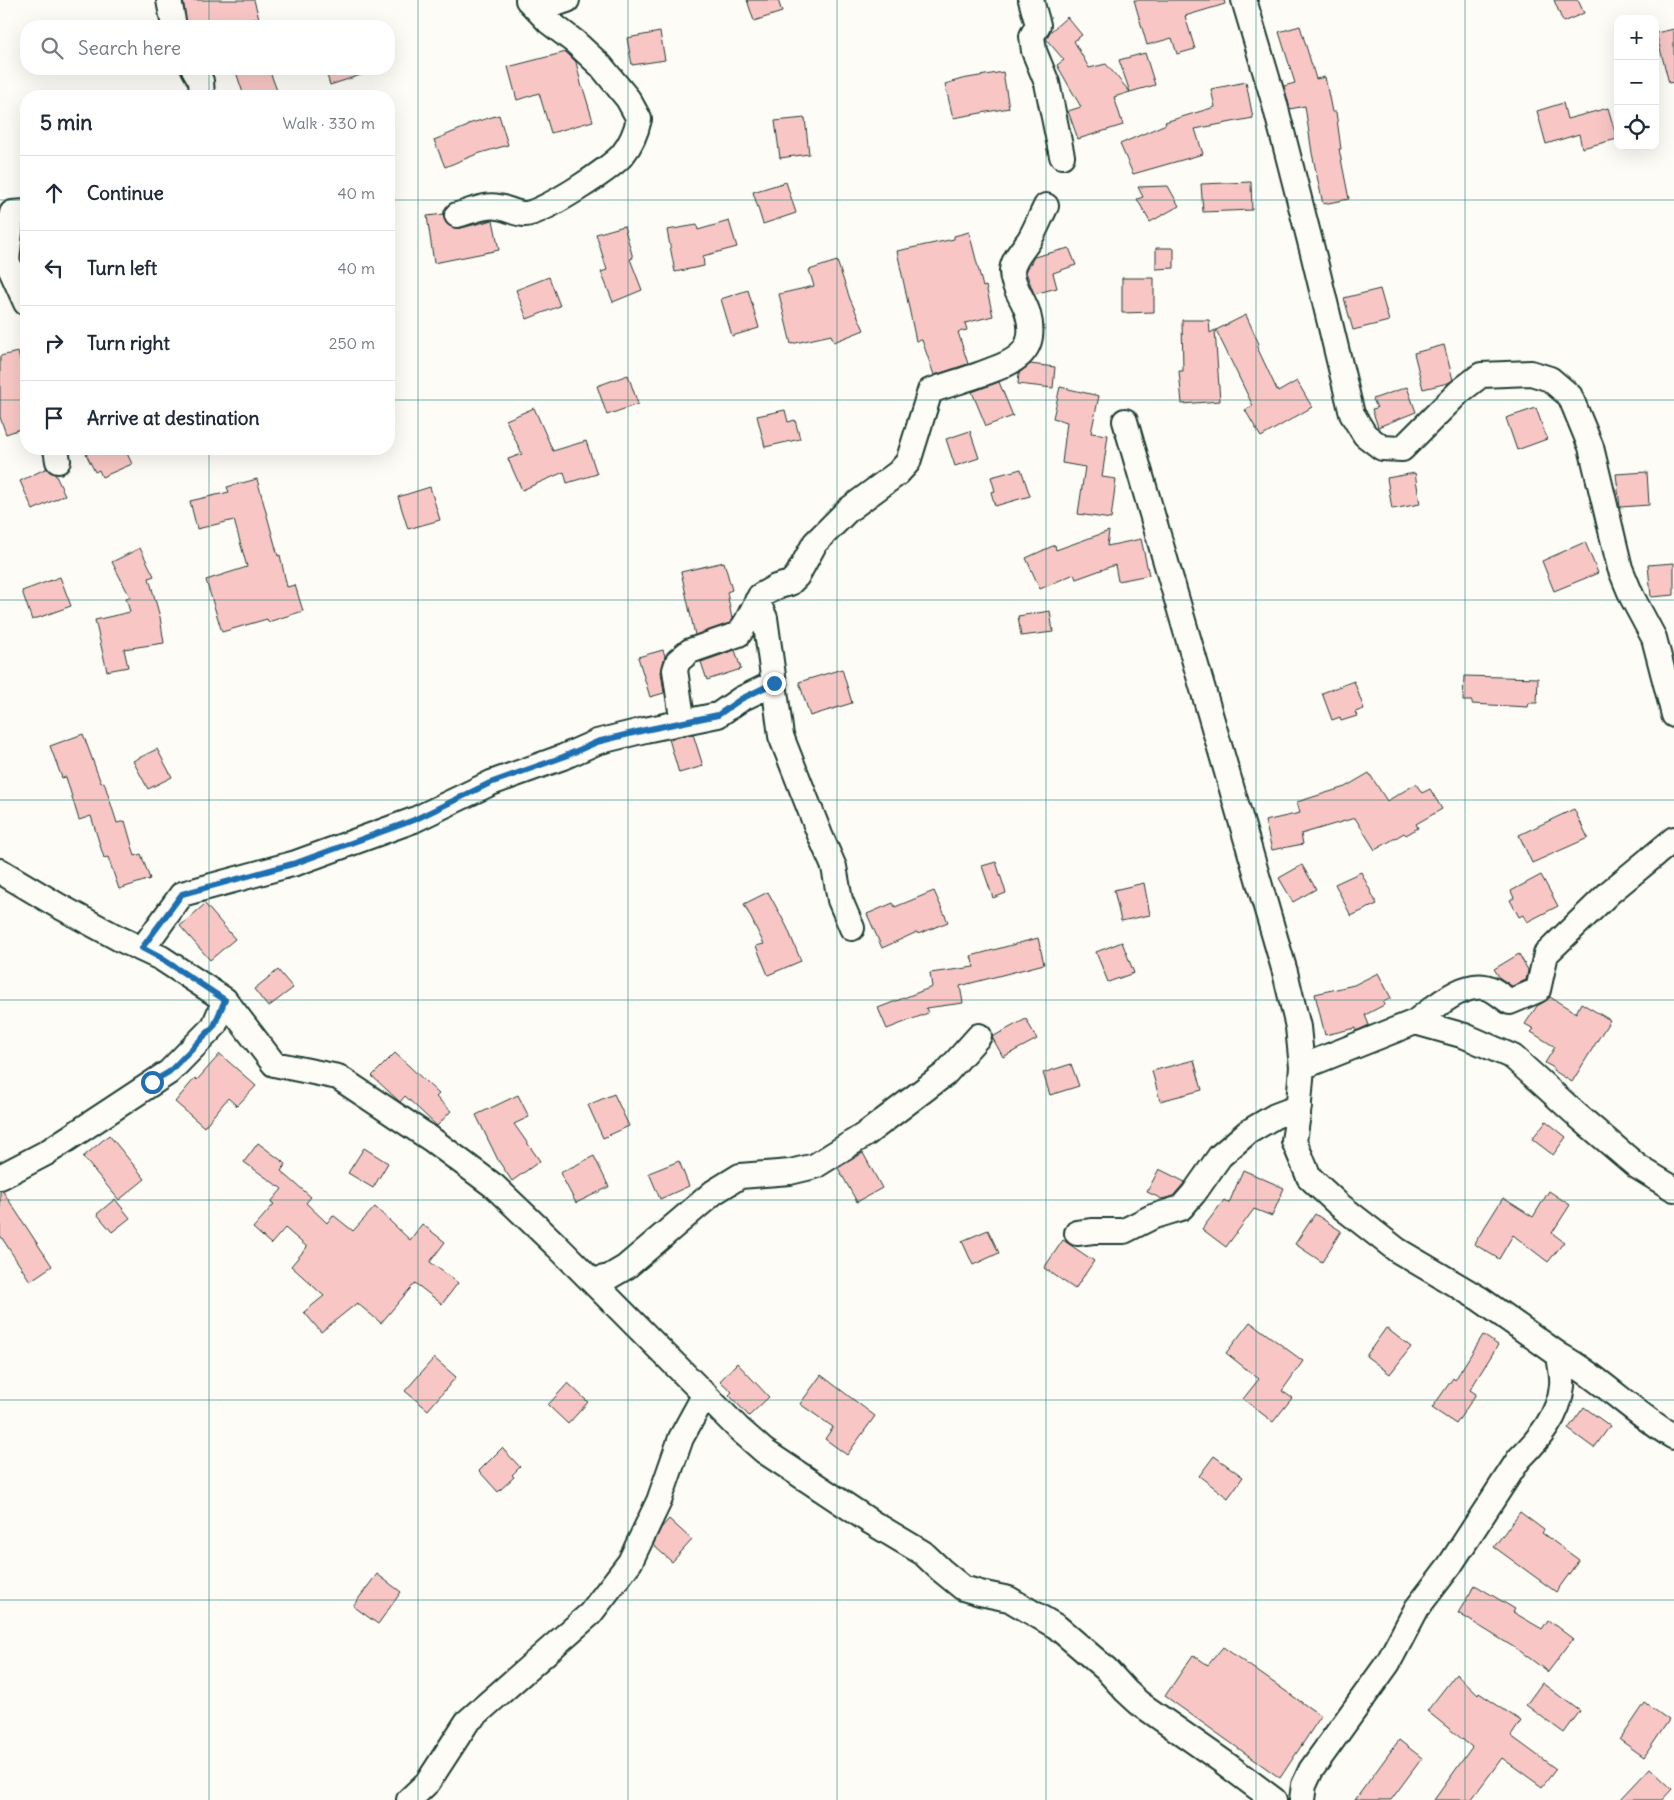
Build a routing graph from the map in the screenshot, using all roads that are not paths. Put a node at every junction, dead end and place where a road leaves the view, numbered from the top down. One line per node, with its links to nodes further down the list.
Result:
1 (169, 0): 6 (street)
2 (567, 0): 5 (street)
3 (1031, 0): 9 (street)
4 (1244, 0): 17 (street)
5 (533, 5): 12 (street)
6 (173, 20)
7 (198, 75): 8 (street)
8 (202, 90)
9 (1062, 156)
10 (1046, 206): 15 (street)
11 (20, 212): 13 (street)
12 (457, 216)
13 (20, 290)
14 (1125, 421): 26 (street)
15 (758, 601): 16 (street); 18 (street)
16 (774, 683): 18 (street); 21 (street)
17 (1674, 715)
18 (685, 722): 22 (street)
19 (1674, 839): 24 (street)
20 (0, 871): 22 (street)
21 (852, 928)
22 (142, 948): 23 (street)
23 (225, 1000): 28 (street); 31 (street)
24 (1415, 1022): 26 (street); 29 (street)
25 (979, 1036): 31 (street)
26 (1302, 1067): 27 (street)
27 (1299, 1107): 30 (street); 32 (street)
28 (0, 1177)
29 (1674, 1189)
30 (1077, 1233)
31 (592, 1281): 33 (street)
32 (1559, 1355): 34 (street); 37 (street)
33 (705, 1394): 35 (street); 36 (street)
34 (1674, 1437)
35 (409, 1800)
36 (1274, 1800)
37 (1302, 1800)

